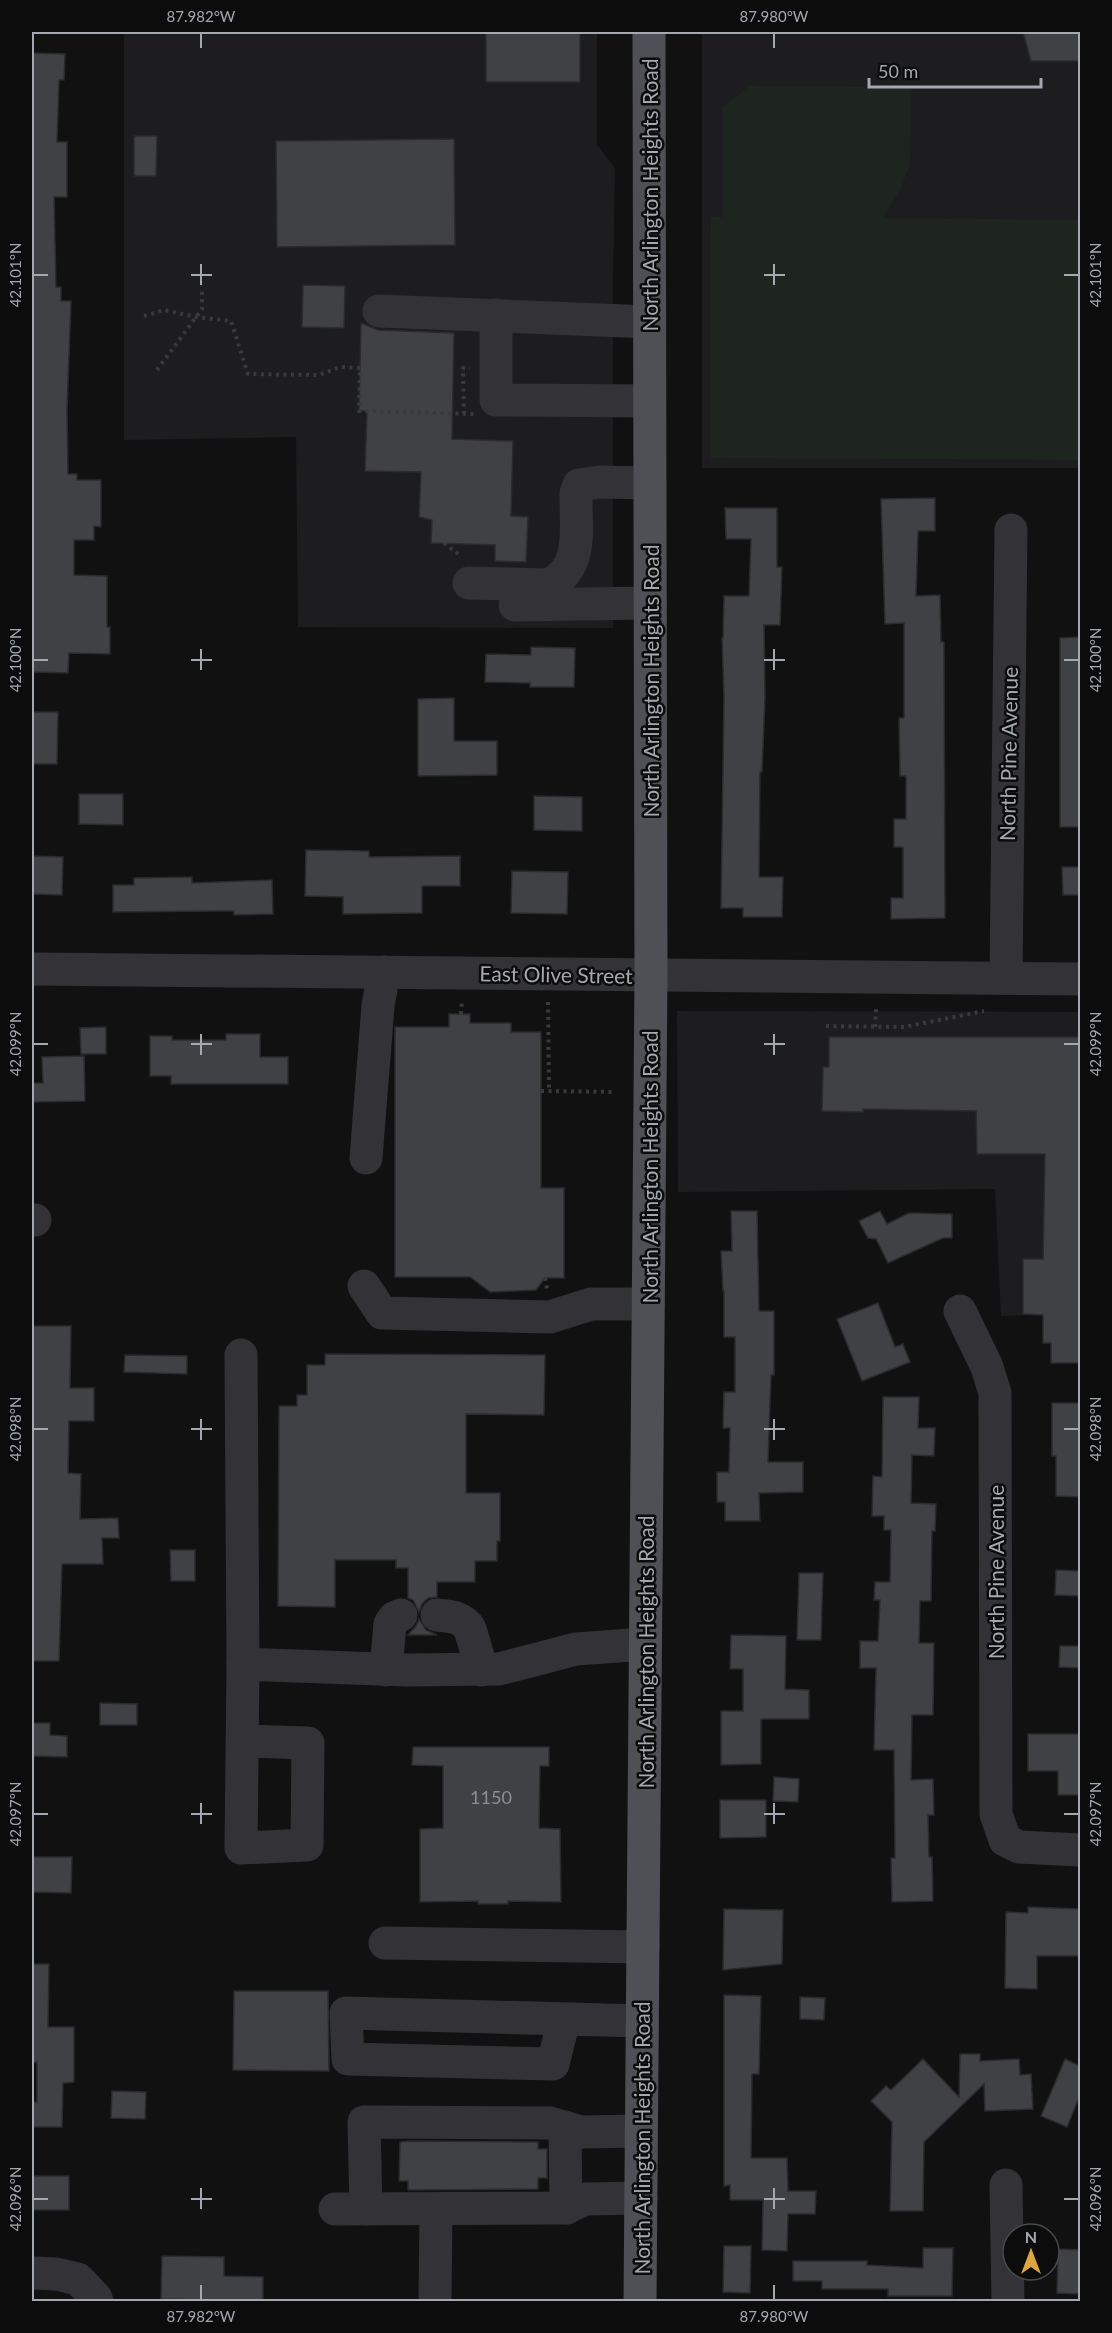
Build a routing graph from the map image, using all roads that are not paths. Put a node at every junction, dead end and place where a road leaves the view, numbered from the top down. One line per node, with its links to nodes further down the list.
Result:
1 (649, 32): 4 (main road, North Arlington Heights Road)
2 (379, 311): 3 (street)
3 (496, 315): 4 (street); 5 (street)
4 (650, 322): 5 (main road, North Arlington Heights Road)
5 (650, 401): 6 (main road, North Arlington Heights Road)
6 (650, 483): 8 (main road, North Arlington Heights Road); 8 (street)
7 (1011, 530): 12 (street, North Pine Avenue)
8 (650, 603): 11 (main road, North Arlington Heights Road)
9 (32, 969): 10 (street, East Olive Street)
10 (384, 972): 11 (street, East Olive Street); 14 (street)
11 (651, 975): 12 (street, East Olive Street); 16 (main road, North Arlington Heights Road)
12 (1006, 978): 13 (street, East Olive Street)
13 (1080, 979)
14 (366, 1158)
15 (364, 1286): 16 (street)
16 (648, 1304): 21 (main road, North Arlington Heights Road)
17 (960, 1311): 26 (street, North Pine Avenue)
18 (241, 1355): 22 (street)
19 (401, 1615): 23 (street)
20 (437, 1615): 24 (street)
21 (645, 1644): 24 (street); 28 (main road, North Arlington Heights Road)
22 (243, 1664): 23 (street); 25 (street)
23 (386, 1670): 24 (street)
24 (482, 1670)
25 (243, 1741)
26 (1080, 1850)
27 (385, 1943): 28 (street)
28 (643, 1947): 30 (main road, North Arlington Heights Road)
29 (564, 2019): 29 (street); 30 (street)
30 (642, 2021): 32 (main road, North Arlington Heights Road)
31 (565, 2127): 32 (street); 35 (street); 36 (street)
32 (641, 2131): 34 (main road, North Arlington Heights Road)
33 (1006, 2185): 41 (street)
34 (641, 2198): 35 (street); 40 (main road, North Arlington Heights Road)
35 (566, 2208): 36 (street)
36 (436, 2209): 39 (street)
37 (32, 2273): 38 (street)
38 (97, 2301)
39 (435, 2301)
40 (640, 2301)
41 (1008, 2301)

